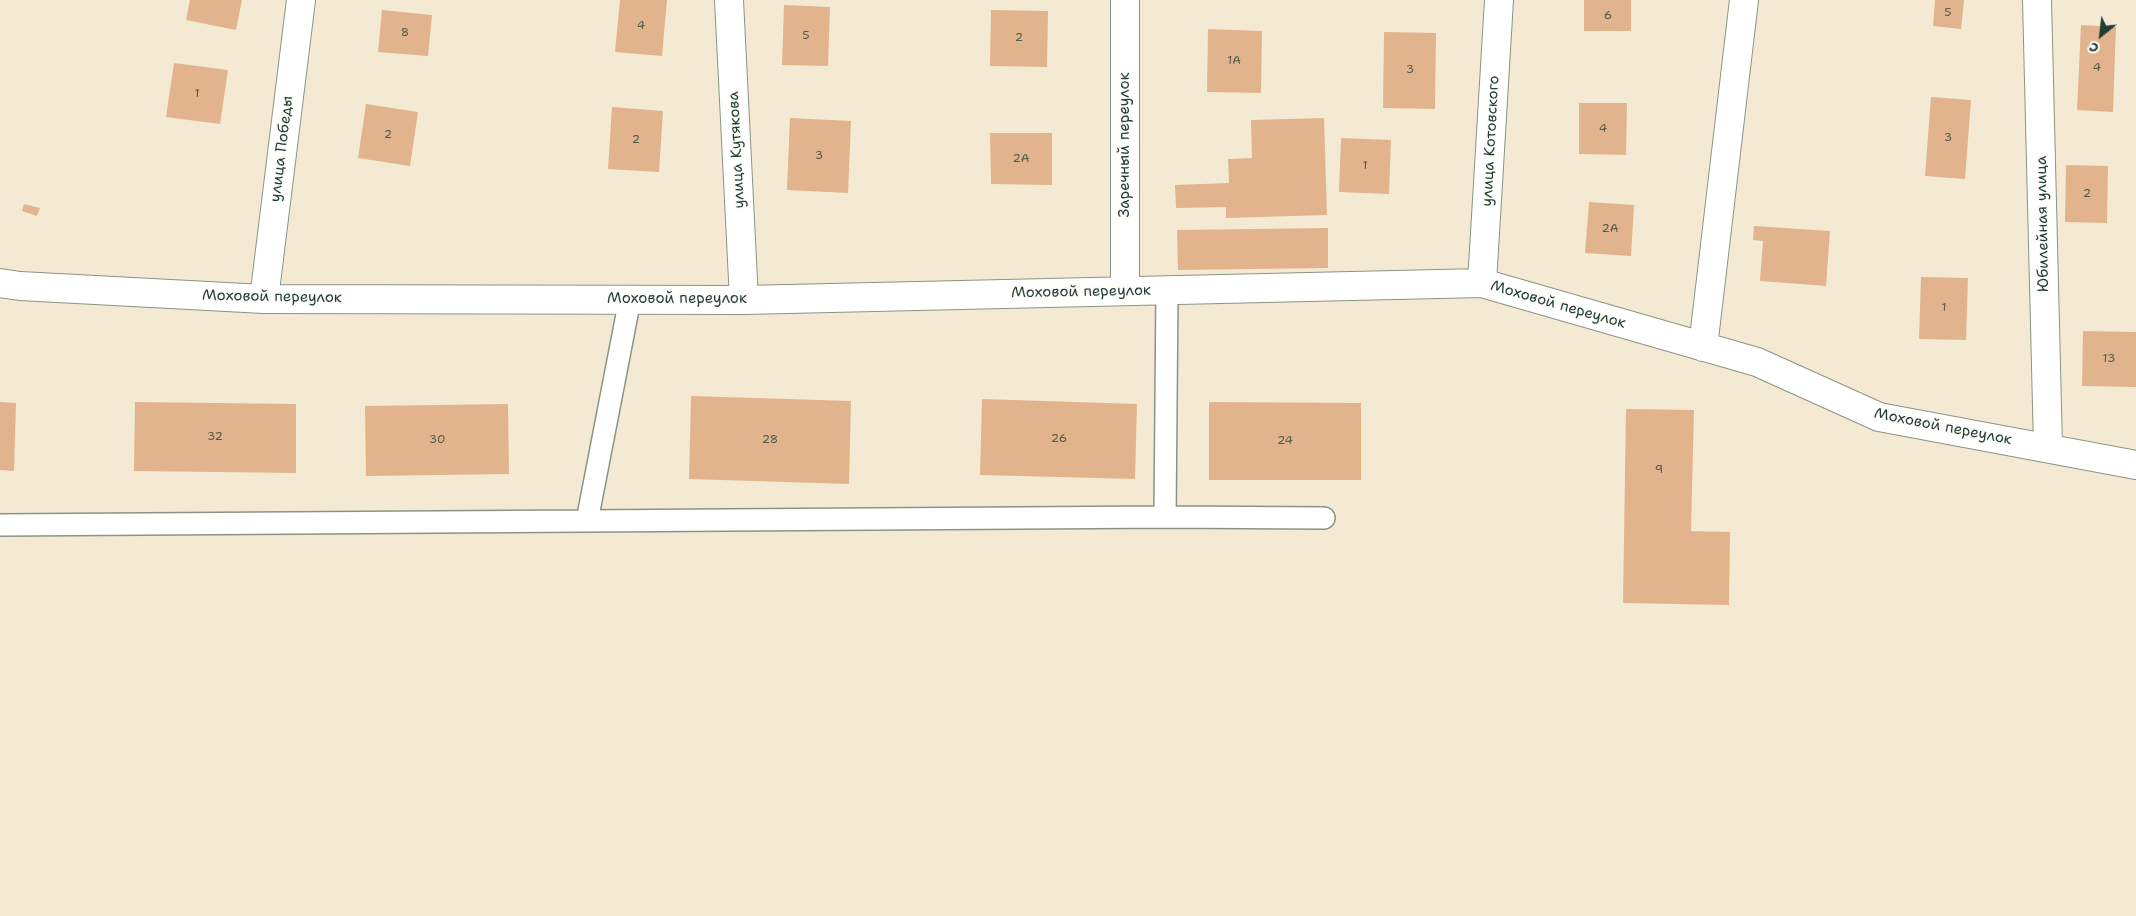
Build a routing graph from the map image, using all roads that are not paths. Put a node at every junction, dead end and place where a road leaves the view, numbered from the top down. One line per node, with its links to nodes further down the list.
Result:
1 (301, 0): 11 (street, улица Победы)
2 (730, 0): 13 (street, улица Кутякова)
3 (1126, 0): 10 (street, Заречный переулок)
4 (1499, 0): 8 (street, улица Котовского)
5 (1744, 0): 14 (street)
6 (2037, 0): 15 (street, Юбилейная улица)
7 (0, 283): 11 (street, Моховой переулок)
8 (1482, 283): 9 (street, Моховой переулок); 14 (street, Моховой переулок)
9 (1167, 290): 10 (street, Моховой переулок); 17 (lane)
10 (1125, 291): 13 (street, Моховой переулок)
11 (264, 299): 12 (street, Моховой переулок)
12 (630, 299): 13 (street, Моховой переулок); 19 (lane)
13 (744, 300)
14 (1703, 347): 15 (street, Моховой переулок)
15 (2048, 447): 16 (street, Моховой переулок)
16 (2136, 465)
17 (1164, 517): 18 (lane); 19 (lane)
18 (1324, 518)
19 (587, 521): 20 (lane)
20 (0, 524)

